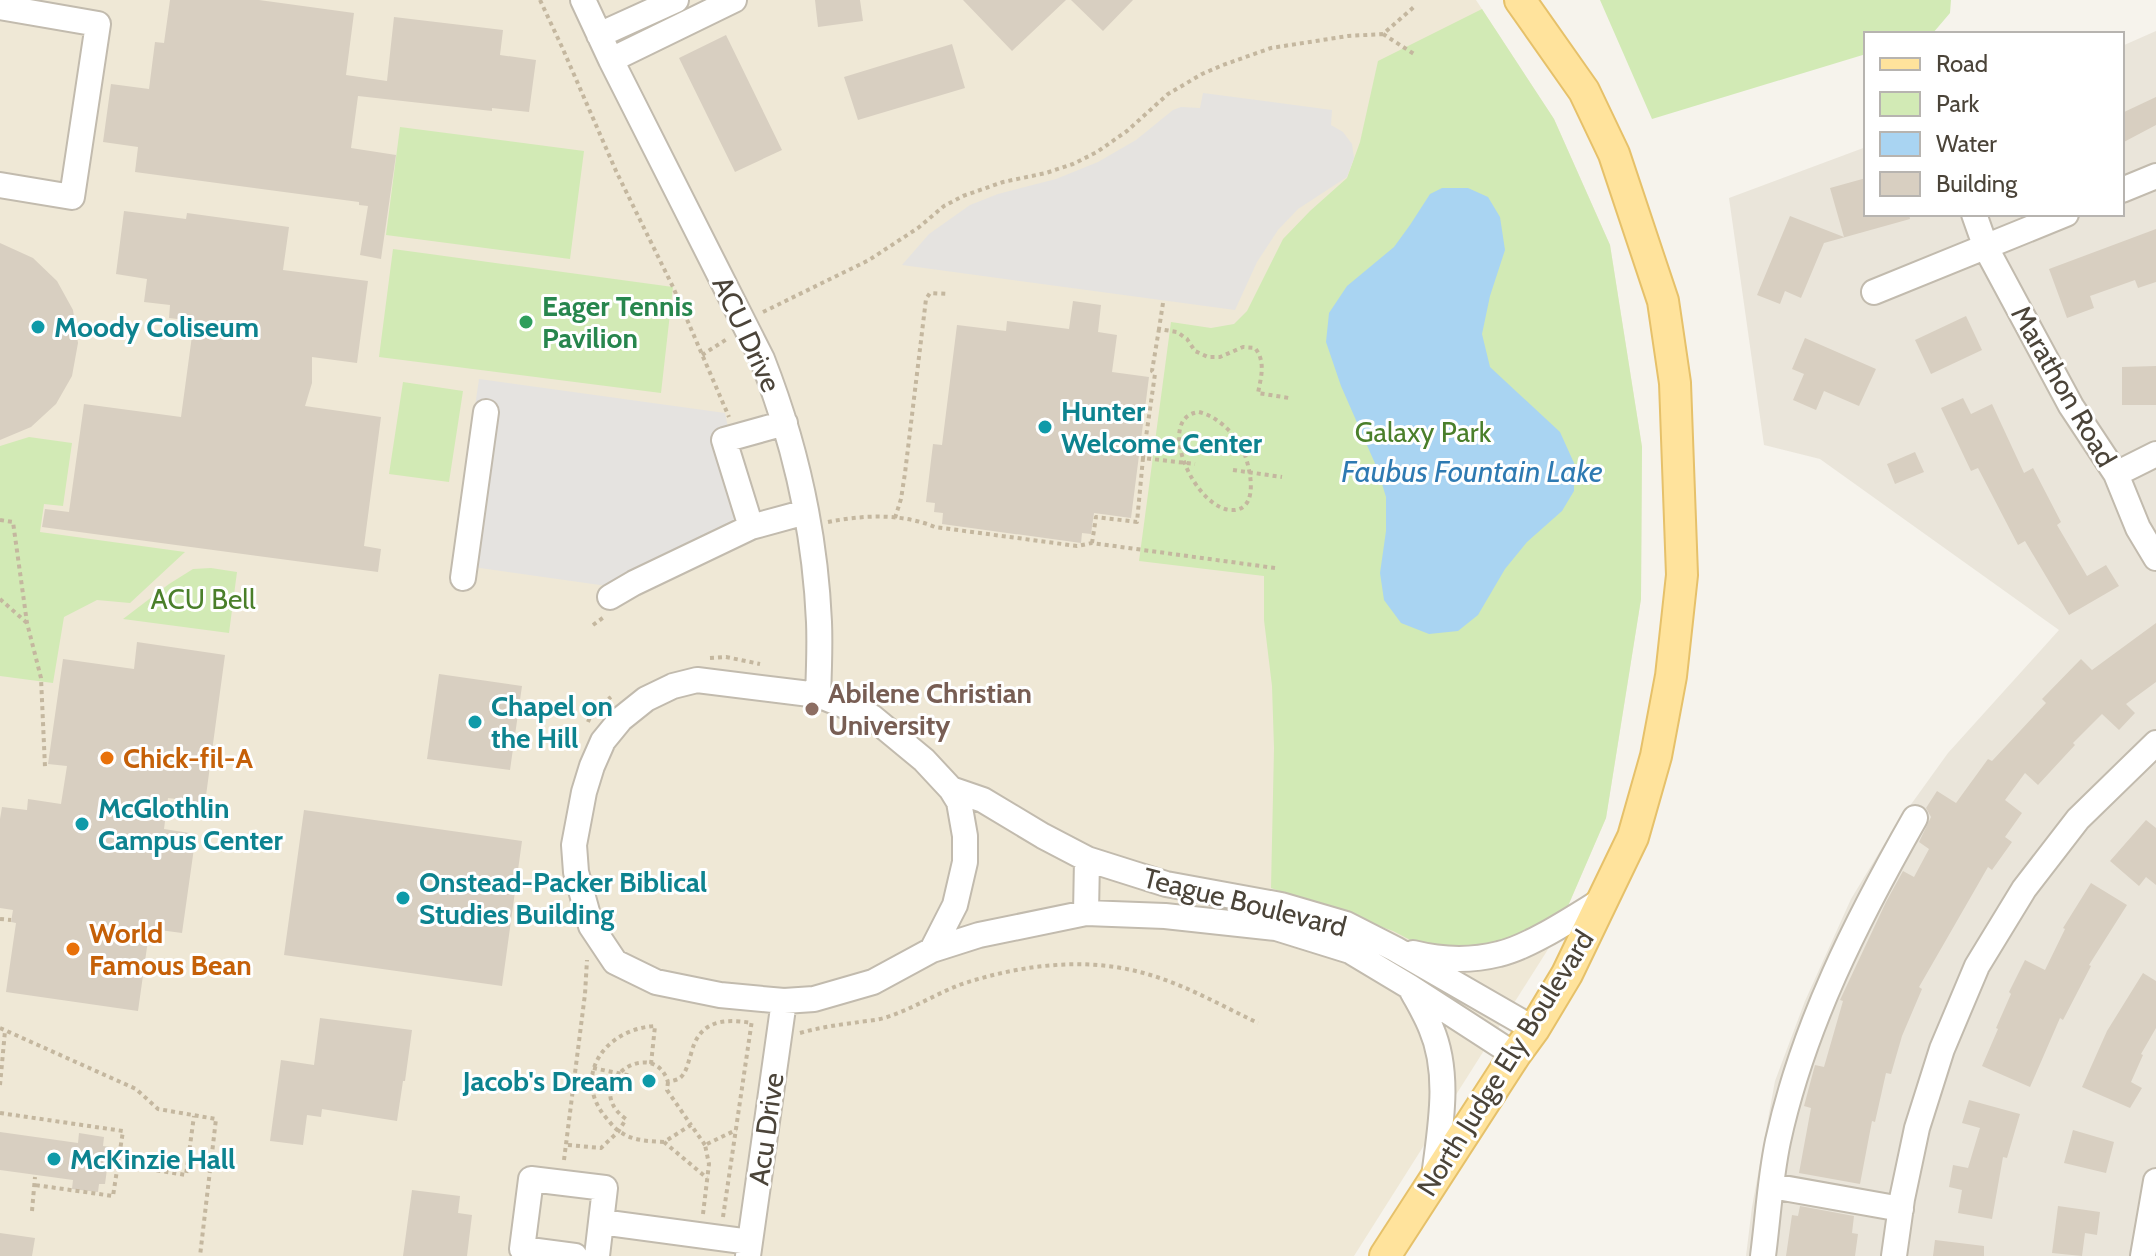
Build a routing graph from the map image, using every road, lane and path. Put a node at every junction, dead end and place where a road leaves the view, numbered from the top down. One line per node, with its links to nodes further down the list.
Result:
1 (540, 0): 23 (path)
2 (583, 0): 9 (street, ACU Drive)
3 (676, 0): 9 (street)
4 (734, 0): 11 (street)
5 (1520, 0): 58 (main road, North Judge Ely Boulevard)
6 (1415, 6): 8 (path)
7 (0, 7): 13 (street)
8 (1383, 34): 10 (path); 21 (path)
9 (599, 35): 11 (street, ACU Drive)
10 (1414, 54)
11 (611, 60): 21 (street, ACU Drive)
12 (2156, 176): 14 (street)
13 (0, 185)
14 (2124, 189)
15 (1975, 216): 17 (street, Marathon Road)
16 (2061, 216): 17 (street)
17 (1986, 248): 18 (street); 34 (street, Marathon Road)
18 (1874, 292)
19 (949, 294): 36 (path)
20 (1163, 303): 22 (path)
21 (745, 326): 23 (path); 27 (street, ACU Drive)
22 (1159, 329): 24 (path); 29 (path)
23 (702, 355): 26 (path)
24 (1289, 398)
25 (486, 412): 43 (street)
26 (730, 419)
27 (785, 423): 37 (street, ACU Drive); 39 (street)
28 (2156, 454): 34 (street)
29 (1143, 458): 30 (path); 40 (path)
30 (1183, 463): 31 (path); 33 (path); 33 (path)
31 (1195, 464)
32 (1233, 470): 33 (path)
33 (1249, 472): 35 (path)
34 (2116, 474): 41 (street, Marathon Road)
35 (1282, 477)
36 (895, 518): 37 (path); 40 (path)
37 (807, 519): 39 (street); 51 (street, ACU Drive)
38 (0, 520): 46 (path)
39 (751, 527): 45 (street)
40 (1092, 543): 42 (path)
41 (2156, 558)
42 (1275, 568)
43 (463, 578)
44 (0, 599): 46 (path)
45 (608, 607): 47 (path)
46 (27, 623): 54 (path)
47 (593, 625)
48 (703, 658): 49 (path)
49 (770, 666)
50 (613, 695): 52 (path)
51 (818, 695): 55 (street, Teague Boulevard); 66 (street, Teague Boulevard)
52 (588, 722)
53 (2156, 743): 96 (street)
54 (45, 767)
55 (951, 789): 57 (street, Teague Boulevard); 63 (street, Teague Boulevard)
56 (1915, 818): 95 (street)
57 (1087, 859): 59 (street); 62 (street, Teague Boulevard)
58 (1604, 899): 62 (street); 70 (main road, North Judge Ely Boulevard)
59 (1086, 913): 63 (street, Teague Boulevard); 65 (street, Teague Boulevard)
60 (0, 919): 61 (path)
61 (11, 920)
62 (1395, 949): 70 (street, Teague Boulevard)
63 (932, 950): 67 (street, Teague Boulevard)
64 (588, 958): 86 (path)
65 (1410, 987): 73 (street, Teague Boulevard); 92 (street)
66 (755, 998): 67 (street, Teague Boulevard); 68 (path)
67 (784, 1001): 72 (street, Acu Drive)
68 (752, 1023): 78 (path); 83 (path)
69 (1258, 1023): 72 (path)
70 (1534, 1029): 73 (main road, North Judge Ely Boulevard)
71 (3, 1030): 79 (path); 81 (path)
72 (778, 1039): 99 (street, Acu Drive)
73 (1515, 1055): 92 (main road, North Judge Ely Boulevard)
74 (651, 1064): 75 (path); 76 (path); 78 (path)
75 (593, 1068): 76 (path); 84 (path)
76 (619, 1072): 77 (path); 84 (path)
77 (632, 1076)
78 (668, 1082): 82 (path)
79 (0, 1085)
80 (0, 1113): 89 (path)
81 (194, 1116): 89 (path); 100 (path)
82 (691, 1125): 85 (path); 87 (path)
83 (736, 1130): 87 (path); 91 (path)
84 (618, 1132): 85 (path); 86 (path)
85 (664, 1142): 91 (path)
86 (567, 1145): 88 (path)
87 (705, 1145): 91 (path)
88 (564, 1160)
89 (117, 1164): 94 (path)
90 (35, 1177): 94 (path)
91 (707, 1178)
92 (1434, 1180): 103 (main road, North Judge Ely Boulevard)
93 (2156, 1181): 106 (street)
94 (35, 1185): 97 (path)
95 (1772, 1186): 96 (street); 104 (street)
96 (1901, 1209): 105 (street)
97 (32, 1211)
98 (601, 1222): 99 (street); 101 (street); 102 (street)
99 (749, 1249)
100 (200, 1256)
101 (575, 1256)
102 (597, 1256)
103 (1385, 1256)
104 (1763, 1256)
105 (1894, 1256)
106 (2143, 1256)

